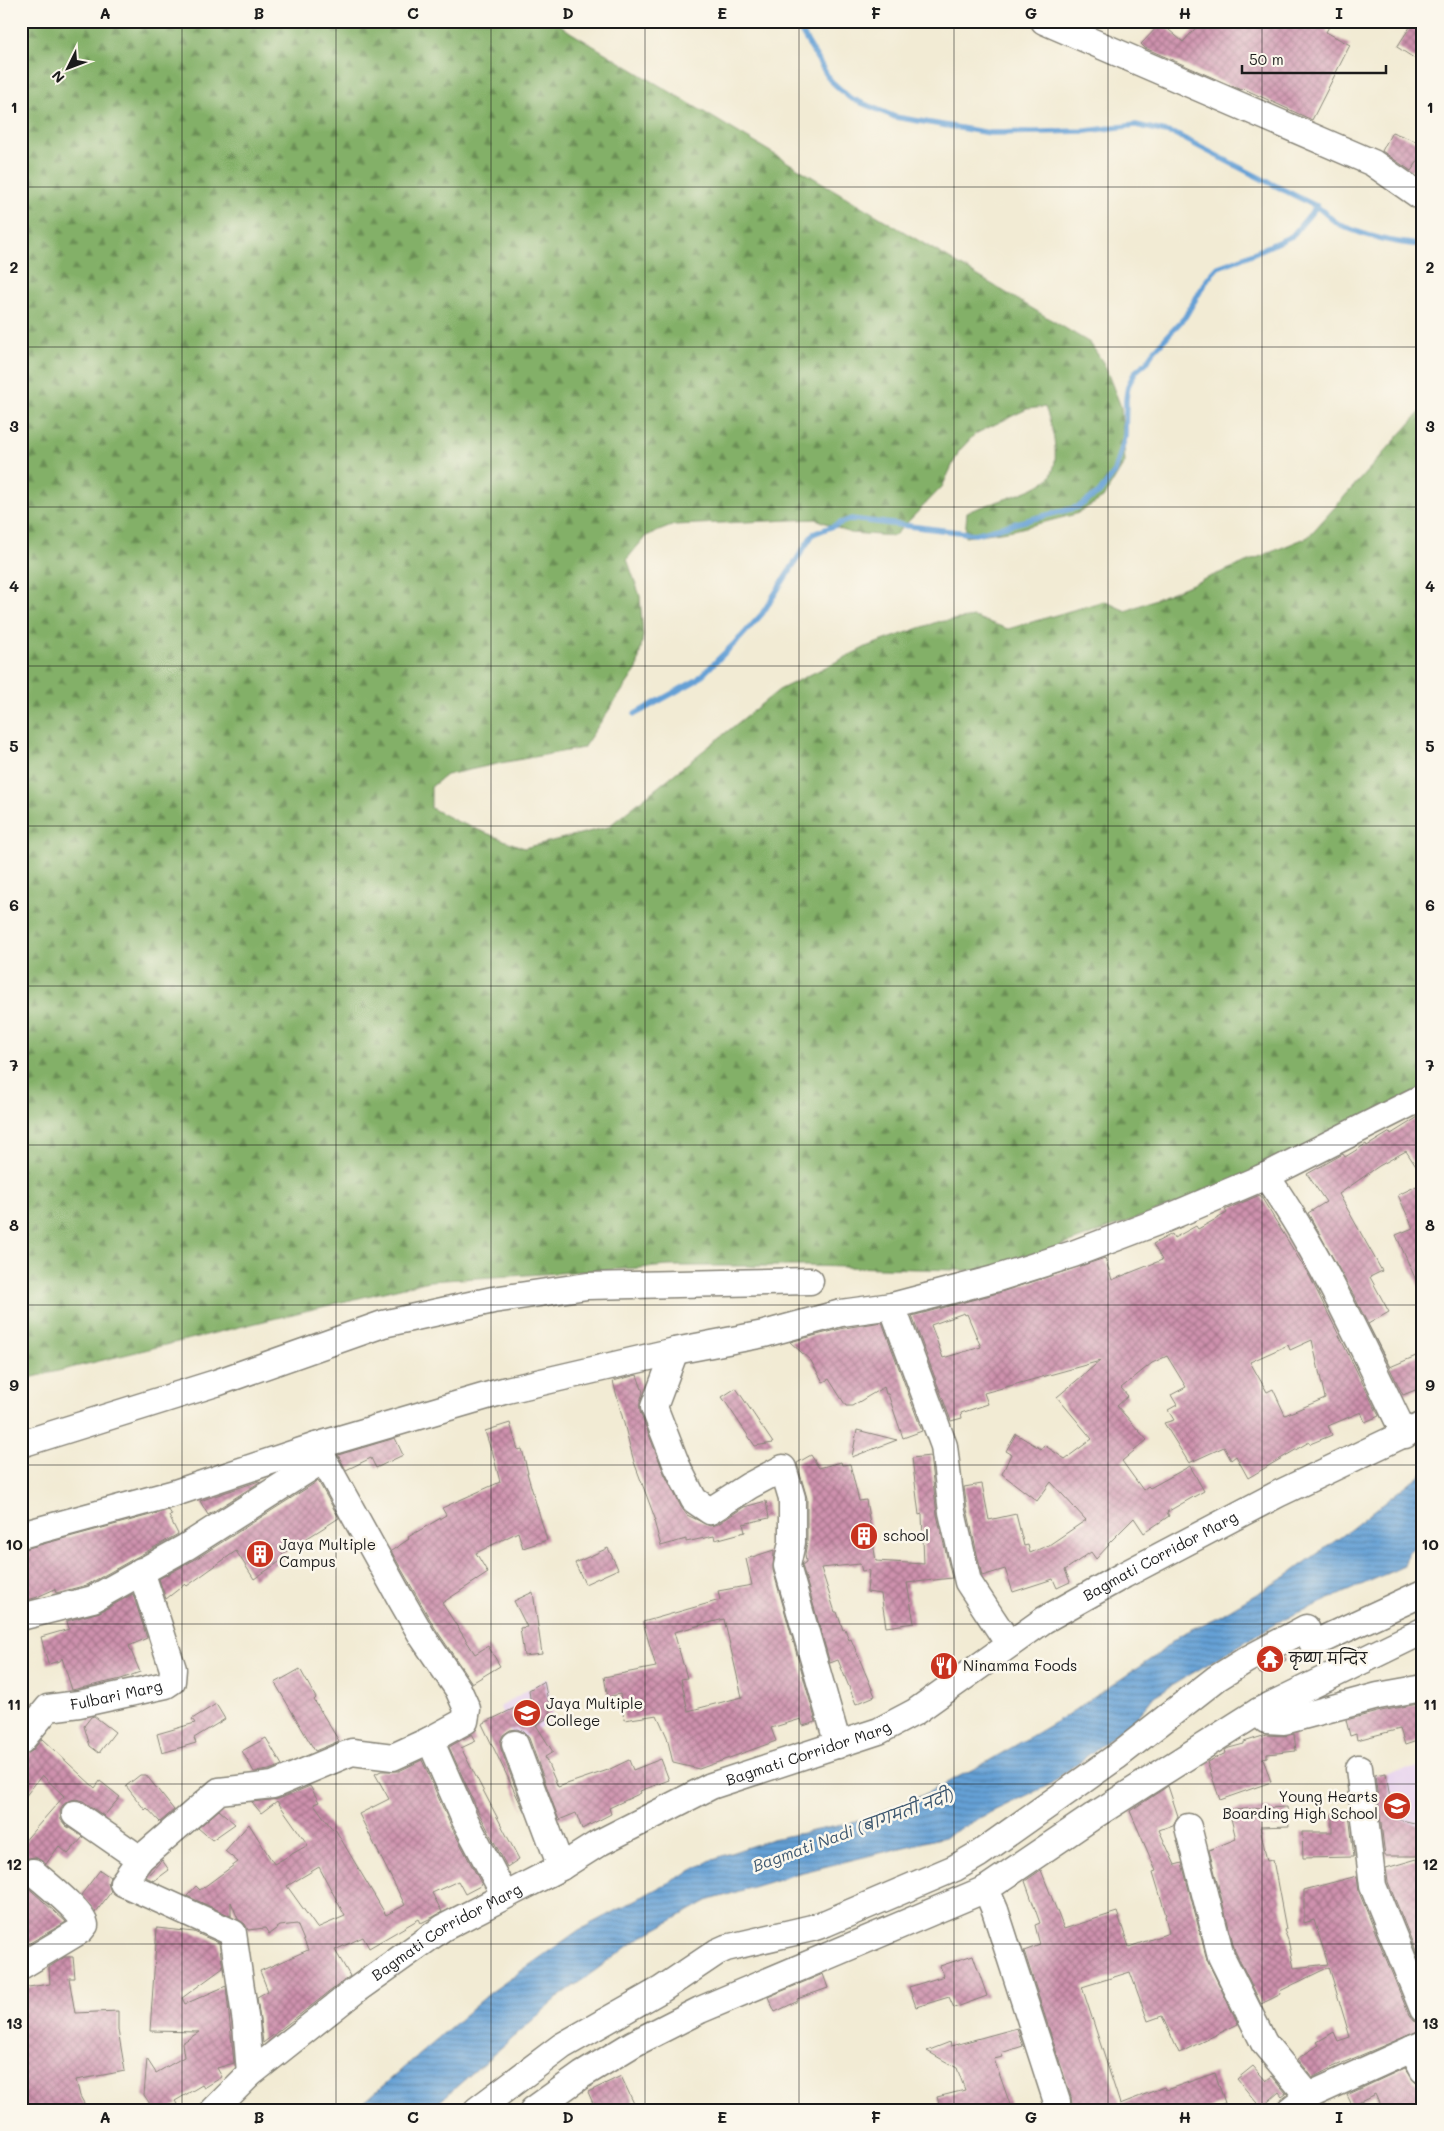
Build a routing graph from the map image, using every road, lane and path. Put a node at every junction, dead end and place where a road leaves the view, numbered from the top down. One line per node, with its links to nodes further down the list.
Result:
1 (1044, 21): 2 (street)
2 (1423, 198)
3 (1423, 1097): 4 (street)
4 (1266, 1176): 6 (street); 8 (street)
5 (810, 1281): 9 (street)
6 (892, 1306): 7 (street); 16 (street)
7 (674, 1351): 10 (street); 22 (street)
8 (1414, 1430): 16 (street, Bagmati Corridor Marg)
9 (21, 1444)
10 (320, 1452): 11 (street); 12 (street); 19 (street)
11 (21, 1535)
12 (141, 1571): 14 (street); 20 (street, Fulbari Marg)
13 (1423, 1593): 26 (street)
14 (21, 1617)
15 (1423, 1632): 18 (street)
16 (1010, 1644): 22 (street, Bagmati Corridor Marg)
17 (1423, 1688): 18 (street)
18 (1259, 1712): 30 (street)
19 (430, 1740): 27 (street); 31 (street)
20 (21, 1741)
21 (515, 1744): 28 (street)
22 (838, 1745): 28 (street, Bagmati Corridor Marg)
23 (1359, 1768): 35 (street)
24 (75, 1814): 27 (street)
25 (1188, 1827): 40 (street)
26 (979, 1854): 30 (street); 32 (street)
27 (140, 1859): 37 (street)
28 (561, 1867): 31 (street, Bagmati Corridor Marg)
29 (33, 1872): 34 (street)
30 (990, 1886): 33 (street); 39 (street)
31 (504, 1896): 37 (street, Bagmati Corridor Marg)
32 (826, 1923): 33 (street); 38 (street)
33 (836, 1952): 44 (street)
34 (21, 1966)
35 (1423, 2009)
36 (1419, 2054): 40 (street)
37 (250, 2074): 41 (street, Bagmati Corridor Marg)
38 (506, 2087): 42 (street); 43 (street)
39 (1058, 2102)
40 (1299, 2103)
41 (214, 2110)
42 (478, 2110)
43 (523, 2110)
44 (533, 2110)

